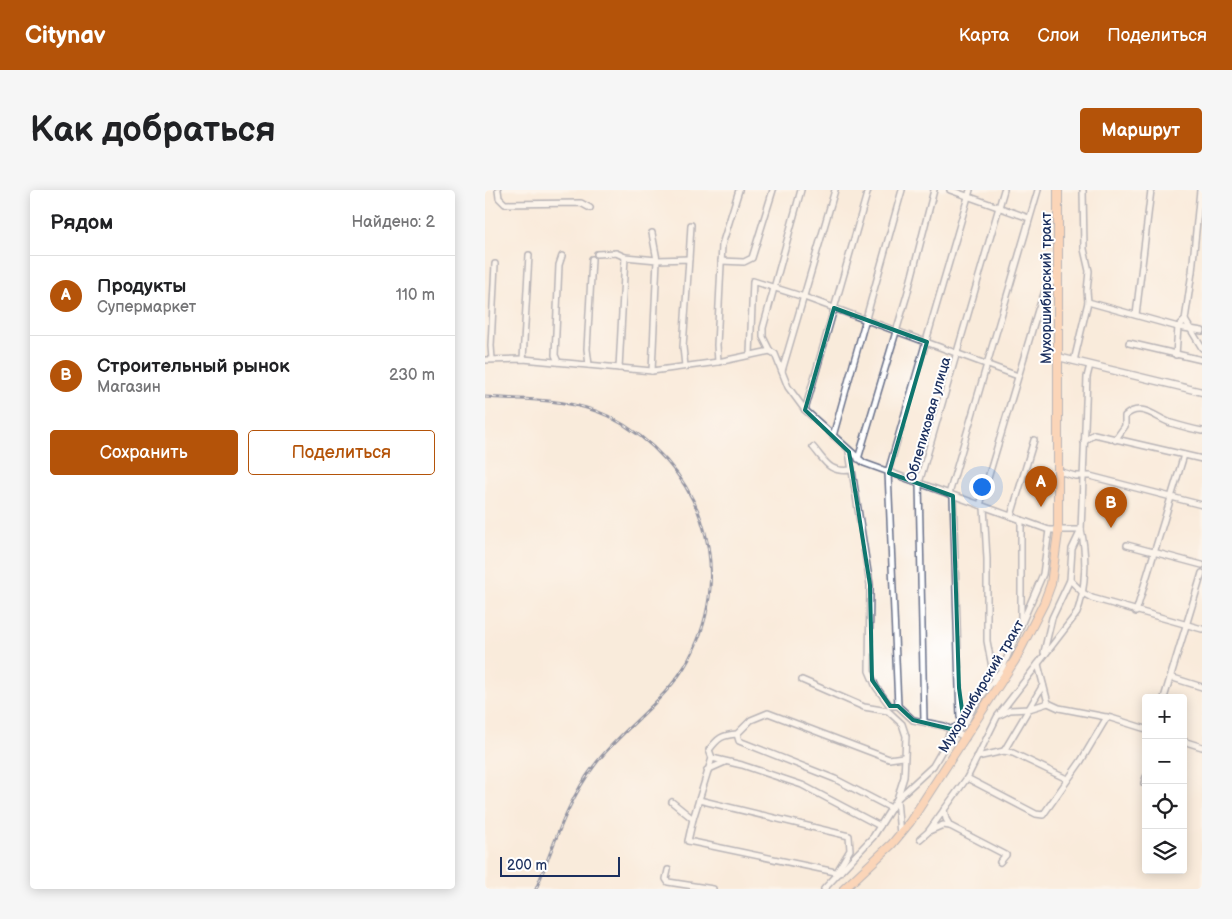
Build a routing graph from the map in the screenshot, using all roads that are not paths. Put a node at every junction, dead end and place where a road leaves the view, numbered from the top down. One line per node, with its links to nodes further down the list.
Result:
1 (498, 190): 19 (street)
2 (739, 190): 30 (street)
3 (773, 190): 30 (street)
4 (801, 190): 33 (street)
5 (835, 190): 34 (street)
6 (868, 190): 36 (street)
7 (902, 190): 39 (street)
8 (934, 190): 43 (street)
9 (950, 190): 17 (street)
10 (970, 190): 17 (street)
11 (1004, 190): 18 (street, Облепиховая улица)
12 (1038, 190): 20 (street)
13 (1058, 190): 32 (main road, Мухоршибирский тракт)
14 (1083, 190): 35 (street)
15 (1151, 190): 37 (street)
16 (1200, 190): 38 (street)
17 (968, 197): 18 (street); 44 (street)
18 (999, 207): 20 (street); 49 (street, Облепиховая улица)
19 (590, 208)
20 (1029, 218): 62 (street)
21 (691, 225): 28 (street)
22 (652, 233): 29 (street)
23 (597, 254): 26 (street)
24 (529, 255): 52 (street)
25 (561, 256): 57 (street)
26 (625, 257): 29 (street); 63 (street)
27 (593, 259): 59 (street)
28 (689, 259): 29 (street); 61 (street)
29 (657, 260): 64 (street)
30 (721, 262): 58 (street)
31 (495, 264): 54 (street)
32 (1058, 281): 51 (main road, Мухоршибирский тракт); 66 (street)
33 (774, 287): 34 (street); 47 (street); 48 (street)
34 (804, 297): 36 (street); 65 (street)
35 (1088, 302): 37 (street); 56 (street)
36 (834, 308): 39 (street); 68 (street)
37 (1136, 315): 40 (street)
38 (1185, 320): 40 (street); 41 (street)
39 (866, 321): 43 (street); 70 (street)
40 (1178, 327): 41 (street); 50 (street)
41 (1190, 329): 42 (street); 46 (street)
42 (1202, 330)
43 (896, 331): 44 (street); 77 (street)
44 (927, 342): 49 (street); 80 (street)
45 (1129, 343): 50 (street)
46 (1202, 348)
47 (770, 351): 48 (street); 65 (street)
48 (750, 354): 58 (street)
49 (957, 354): 62 (street); 83 (street, Облепиховая улица)
50 (1176, 355): 55 (street)
51 (1058, 357): 56 (street); 81 (main road, Мухоршибирский тракт)
52 (523, 359): 54 (street); 57 (street)
53 (485, 360): 54 (street)
54 (492, 360)
55 (1202, 360)
56 (1074, 361): 60 (street)
57 (558, 362): 59 (street)
58 (718, 362): 61 (street)
59 (589, 365): 63 (street)
60 (1090, 365): 67 (street); 73 (street)
61 (685, 366): 64 (street)
62 (988, 366): 66 (street); 84 (street)
63 (619, 368): 64 (street)
64 (652, 370)
65 (782, 371): 68 (street)
66 (1019, 376): 87 (street)
67 (1202, 392)
68 (805, 410): 70 (street)
69 (1202, 432): 72 (street)
70 (833, 436): 75 (street)
71 (1034, 440): 88 (street)
72 (1115, 440): 73 (street); 76 (street)
73 (1084, 442): 82 (street)
74 (813, 447): 79 (street)
75 (849, 452): 77 (street); 79 (street)
76 (1184, 455): 78 (street); 85 (street)
77 (858, 459): 80 (street)
78 (1202, 459)
79 (851, 470): 113 (street)
80 (888, 472): 83 (street); 112 (street)
81 (1058, 472): 82 (street); 91 (main road, Мухоршибирский тракт)
82 (1084, 476): 85 (street); 92 (street)
83 (919, 483): 84 (street); 117 (street, Облепиховая улица)
84 (951, 495): 87 (street); 118 (street)
85 (1172, 497): 86 (street); 94 (street)
86 (1202, 505)
87 (982, 506): 88 (street); 107 (street)
88 (1011, 516): 89 (street)
89 (1021, 520): 90 (street); 100 (street)
90 (1049, 530): 91 (street); 100 (street)
91 (1058, 530): 92 (street); 107 (main road, Мухоршибирский тракт)
92 (1081, 530): 97 (street); 98 (street)
93 (1127, 545): 94 (street)
94 (1155, 552): 95 (street); 99 (street)
95 (1202, 565)
96 (1202, 572): 101 (street)
97 (1070, 580): 98 (street); 103 (street)
98 (1083, 593): 99 (street); 103 (street)
99 (1136, 612): 101 (street)
100 (1021, 624): 107 (street)
101 (1186, 625): 102 (street); 105 (street)
102 (1202, 629)
103 (1043, 655): 104 (street)
104 (1038, 664): 108 (street); 115 (street)
105 (1170, 677): 109 (street); 110 (street)
106 (802, 680): 113 (street)
107 (995, 684): 118 (street); 122 (main road, Мухоршибирский тракт)
108 (1043, 685): 111 (street); 114 (street)
109 (1202, 687)
110 (1165, 694)
111 (1048, 703): 114 (street); 116 (street)
112 (898, 706): 113 (street); 117 (street)
113 (889, 708): 127 (street)
114 (1029, 709): 115 (street); 125 (street)
115 (997, 717): 126 (street)
116 (1107, 717): 119 (street); 132 (street)
117 (924, 721): 120 (street)
118 (964, 724): 120 (street)
119 (1142, 728)
120 (951, 729): 122 (street); 133 (street)
121 (737, 734): 127 (street); 128 (street); 136 (street)
122 (966, 738): 142 (main road, Мухоршибирский тракт)
123 (1187, 742): 124 (street)
124 (1202, 746)
125 (1004, 751): 126 (street); 132 (street)
126 (977, 756): 131 (street)
127 (903, 757): 133 (street)
128 (712, 758): 129 (street); 130 (street)
129 (726, 762): 130 (street); 139 (street)
130 (707, 770): 134 (street)
131 (967, 778): 132 (street); 137 (street)
132 (1067, 779)
133 (897, 799): 136 (street); 142 (street)
134 (699, 800): 138 (street); 146 (street)
135 (672, 802): 138 (street)
136 (891, 808): 139 (street)
137 (944, 810): 140 (street); 141 (street)
138 (693, 818): 146 (street)
139 (880, 826): 146 (street)
140 (950, 826): 141 (street); 144 (street)
141 (928, 832): 143 (street)
142 (900, 835): 149 (main road, Мухоршибирский тракт)
143 (920, 839)
144 (999, 862)
145 (668, 870): 147 (street)
146 (838, 872): 148 (street)
147 (713, 889)
148 (824, 889)
149 (844, 889)

